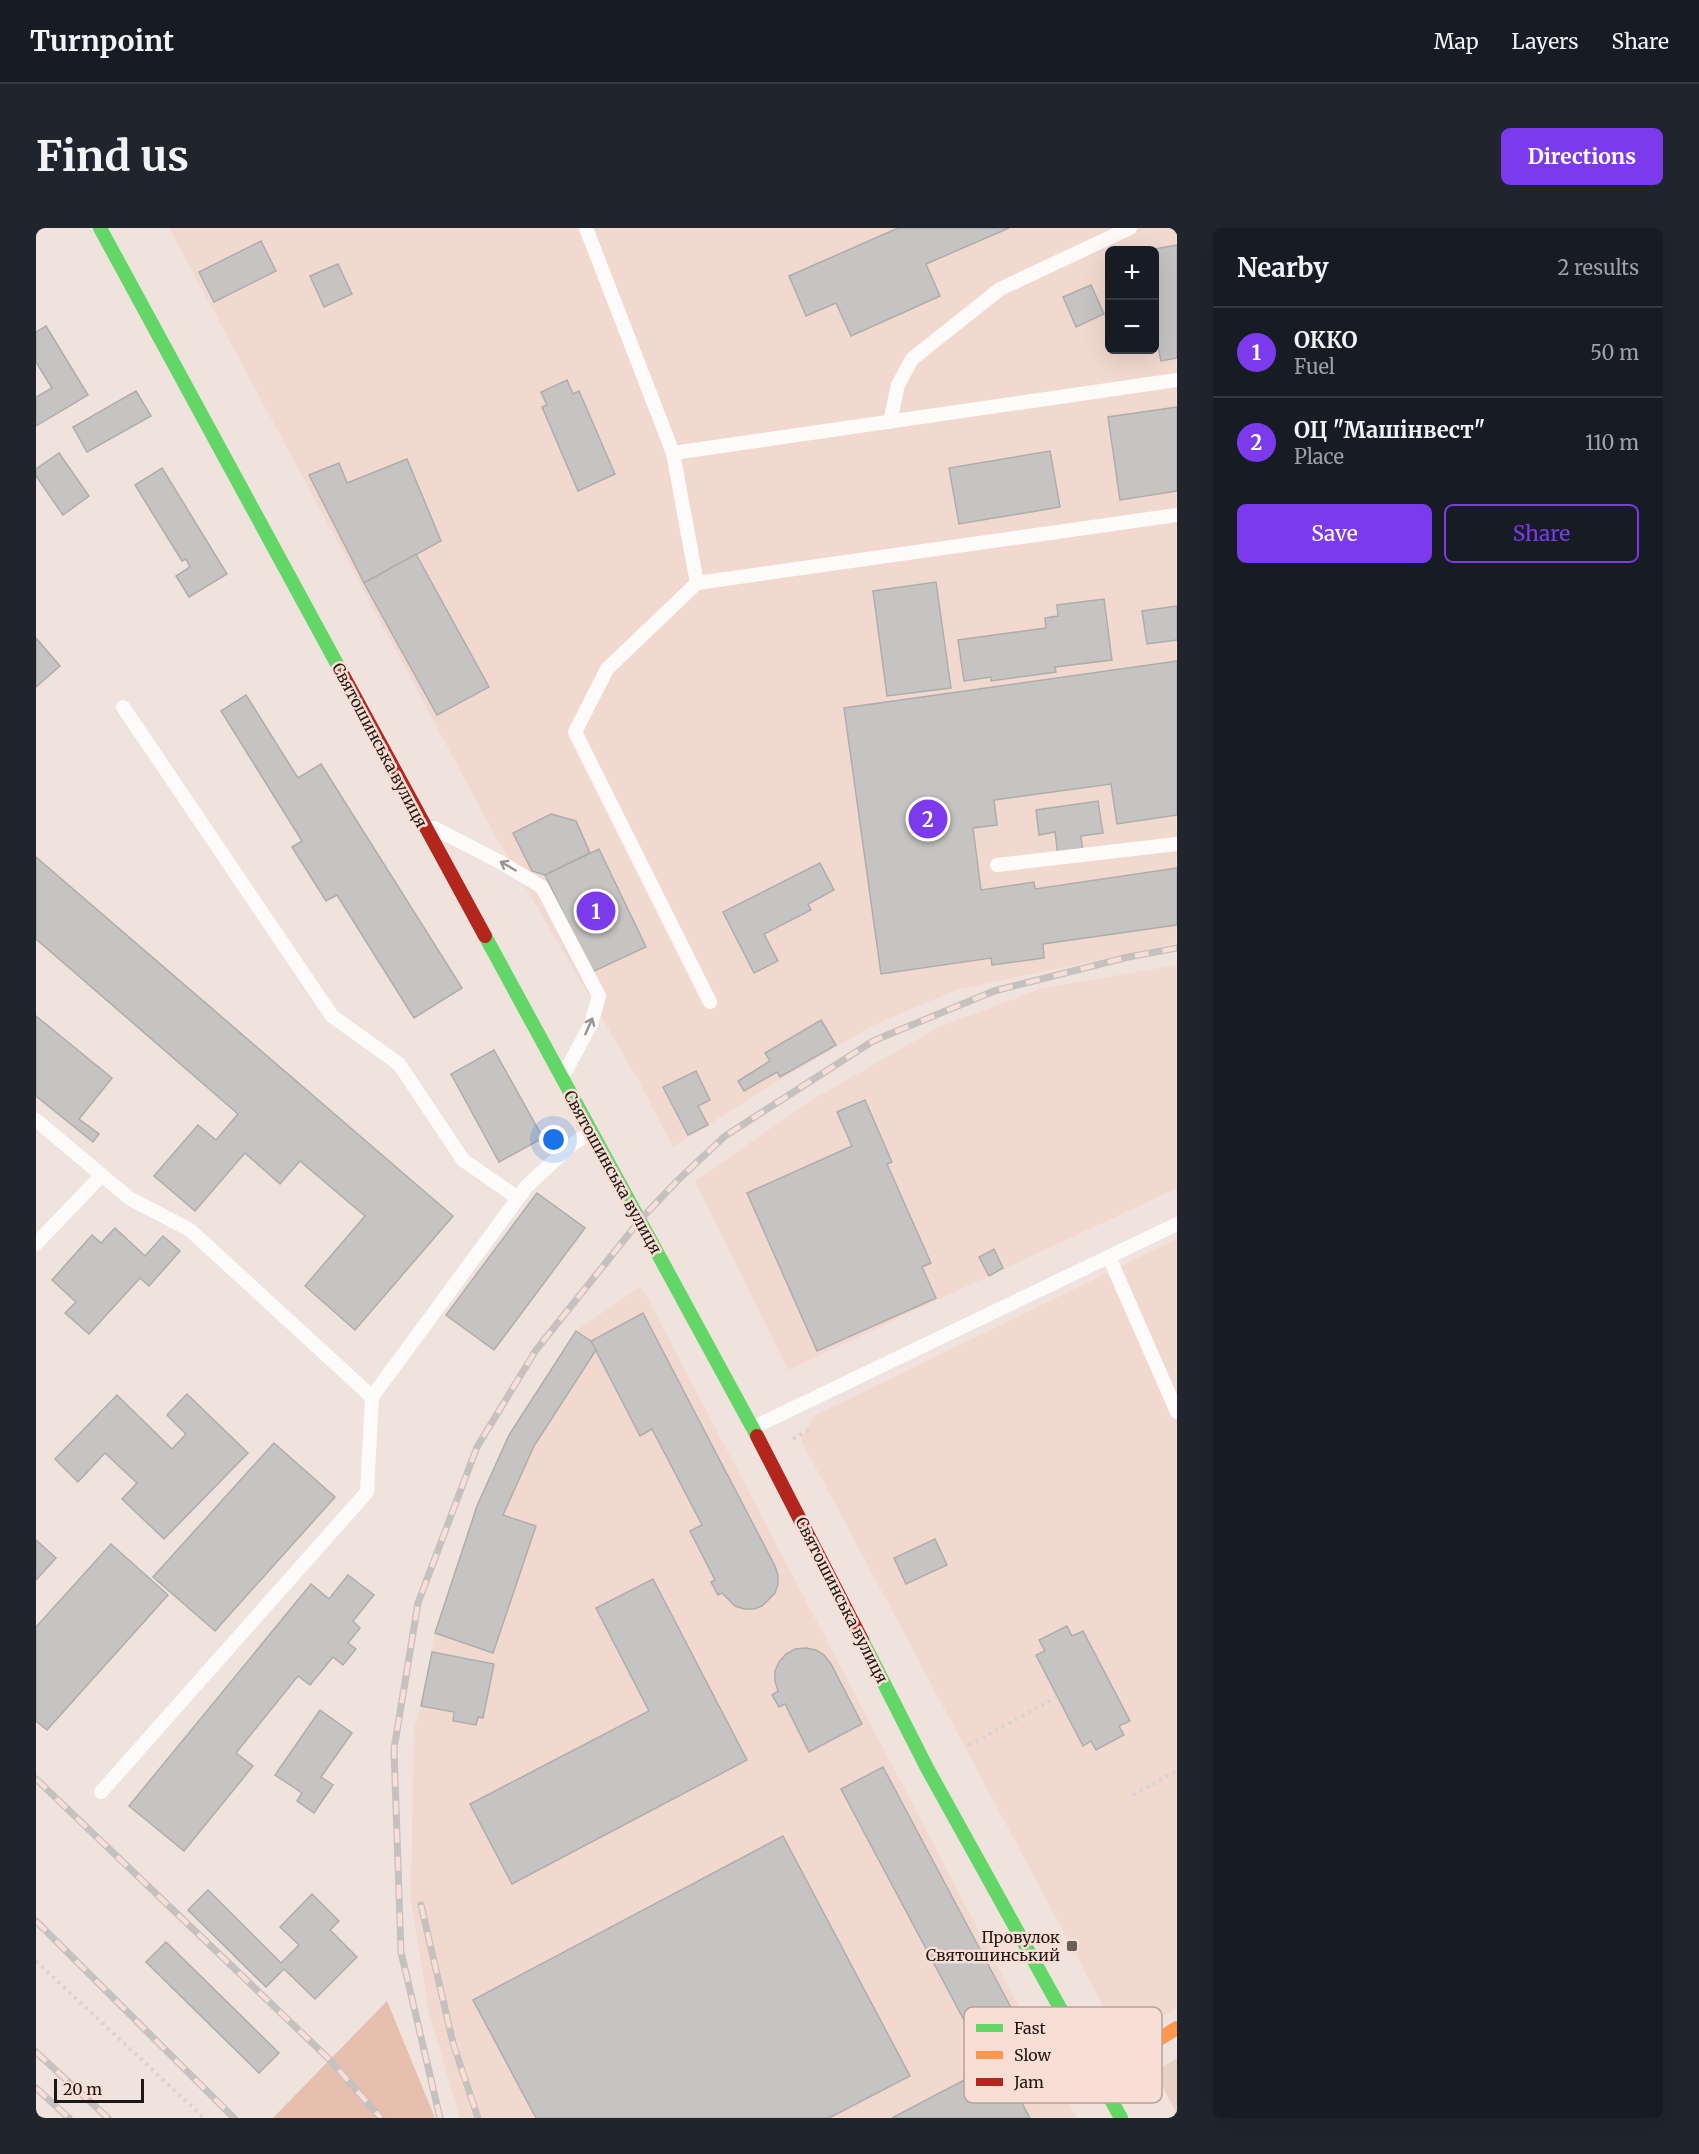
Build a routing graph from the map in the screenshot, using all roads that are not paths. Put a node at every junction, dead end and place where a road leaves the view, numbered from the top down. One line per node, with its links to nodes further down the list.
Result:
1 (100, 228): 10 (main road, Святошинська вулиця)
2 (586, 228): 6 (lane)
3 (1130, 228): 5 (lane)
4 (1177, 380): 5 (lane)
5 (890, 422): 6 (lane)
6 (673, 453): 8 (lane)
7 (1177, 515): 8 (lane)
8 (697, 583): 13 (lane)
9 (123, 707): 18 (lane)
10 (421, 821): 14 (main road, Святошинська вулиця); 14 (lane, one-way to 10)
11 (1177, 844): 12 (lane)
12 (997, 865)
13 (710, 1002)
14 (562, 1078): 16 (main road, Святошинська вулиця)
15 (36, 1120): 17 (lane)
16 (591, 1132): 18 (lane); 24 (main road, Святошинська вулиця)
17 (102, 1175): 20 (lane); 22 (lane)
18 (518, 1198): 22 (lane)
19 (1177, 1224): 21 (lane)
20 (36, 1244)
21 (1108, 1257): 23 (lane); 24 (lane)
22 (372, 1397): 25 (lane)
23 (1177, 1412)
24 (752, 1428): 26 (main road, Святошинська вулиця)
25 (101, 1792)
26 (1060, 2007)
27 (1177, 2028): 28 (main road)
28 (1162, 2037)
29 (1113, 2103): 30 (main road, Святошинська вулиця)
30 (1121, 2118)

